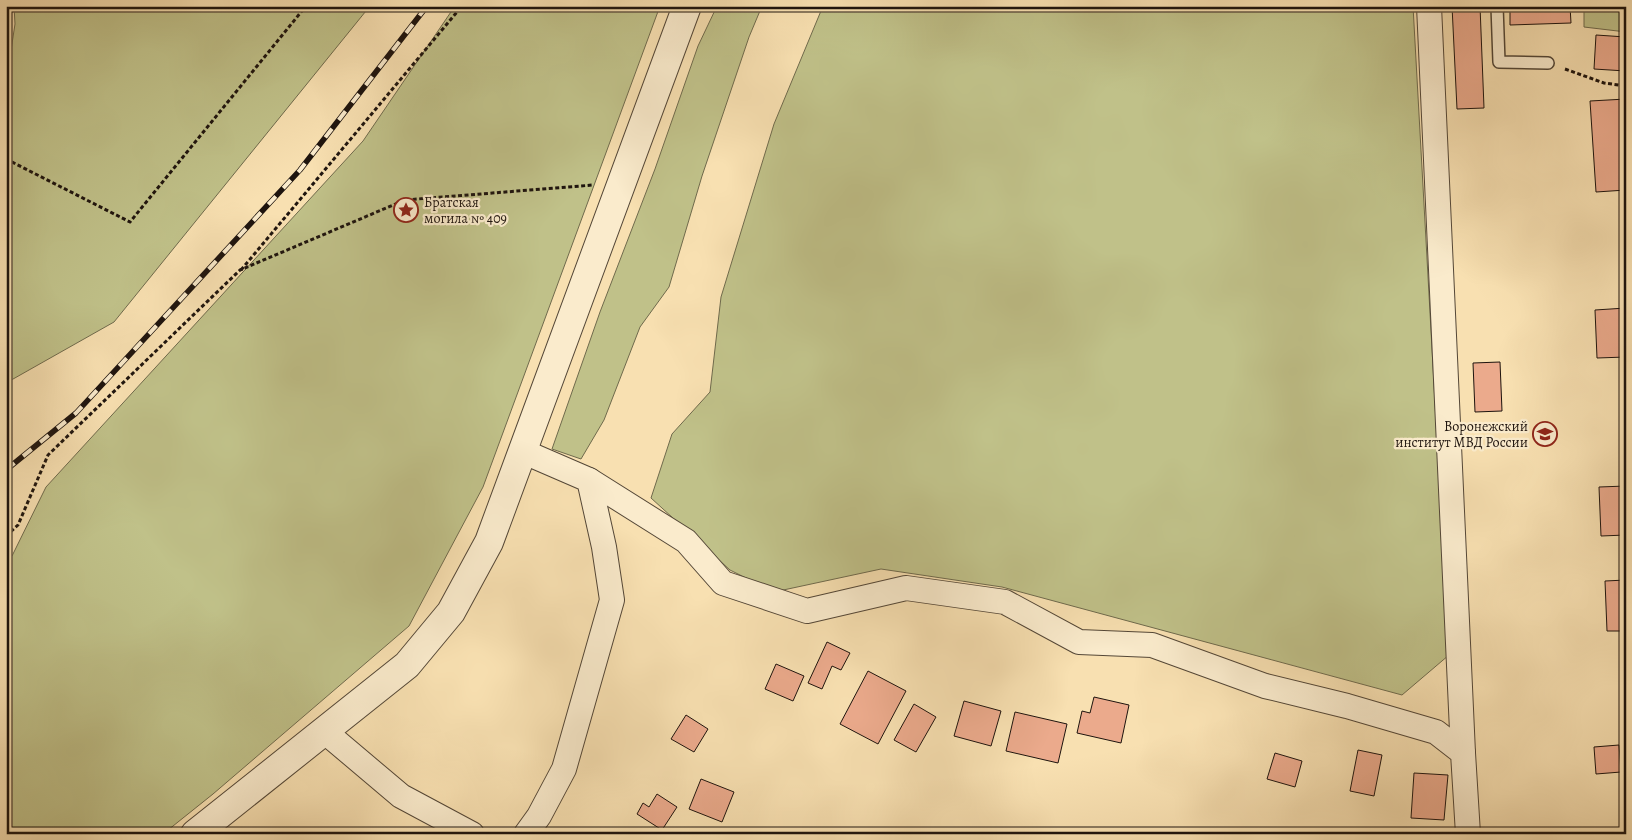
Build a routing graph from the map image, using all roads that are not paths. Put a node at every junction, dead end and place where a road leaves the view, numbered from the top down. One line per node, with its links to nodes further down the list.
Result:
1 (687, 6): 5 (street)
2 (1429, 6): 8 (street)
3 (1497, 6): 4 (lane)
4 (1548, 63)
5 (522, 450): 6 (street); 7 (street)
6 (589, 480): 8 (street); 11 (street)
7 (324, 731): 9 (street); 10 (street)
8 (1463, 753): 12 (street)
9 (194, 834)
10 (472, 834)
11 (526, 834)
12 (1468, 834)

